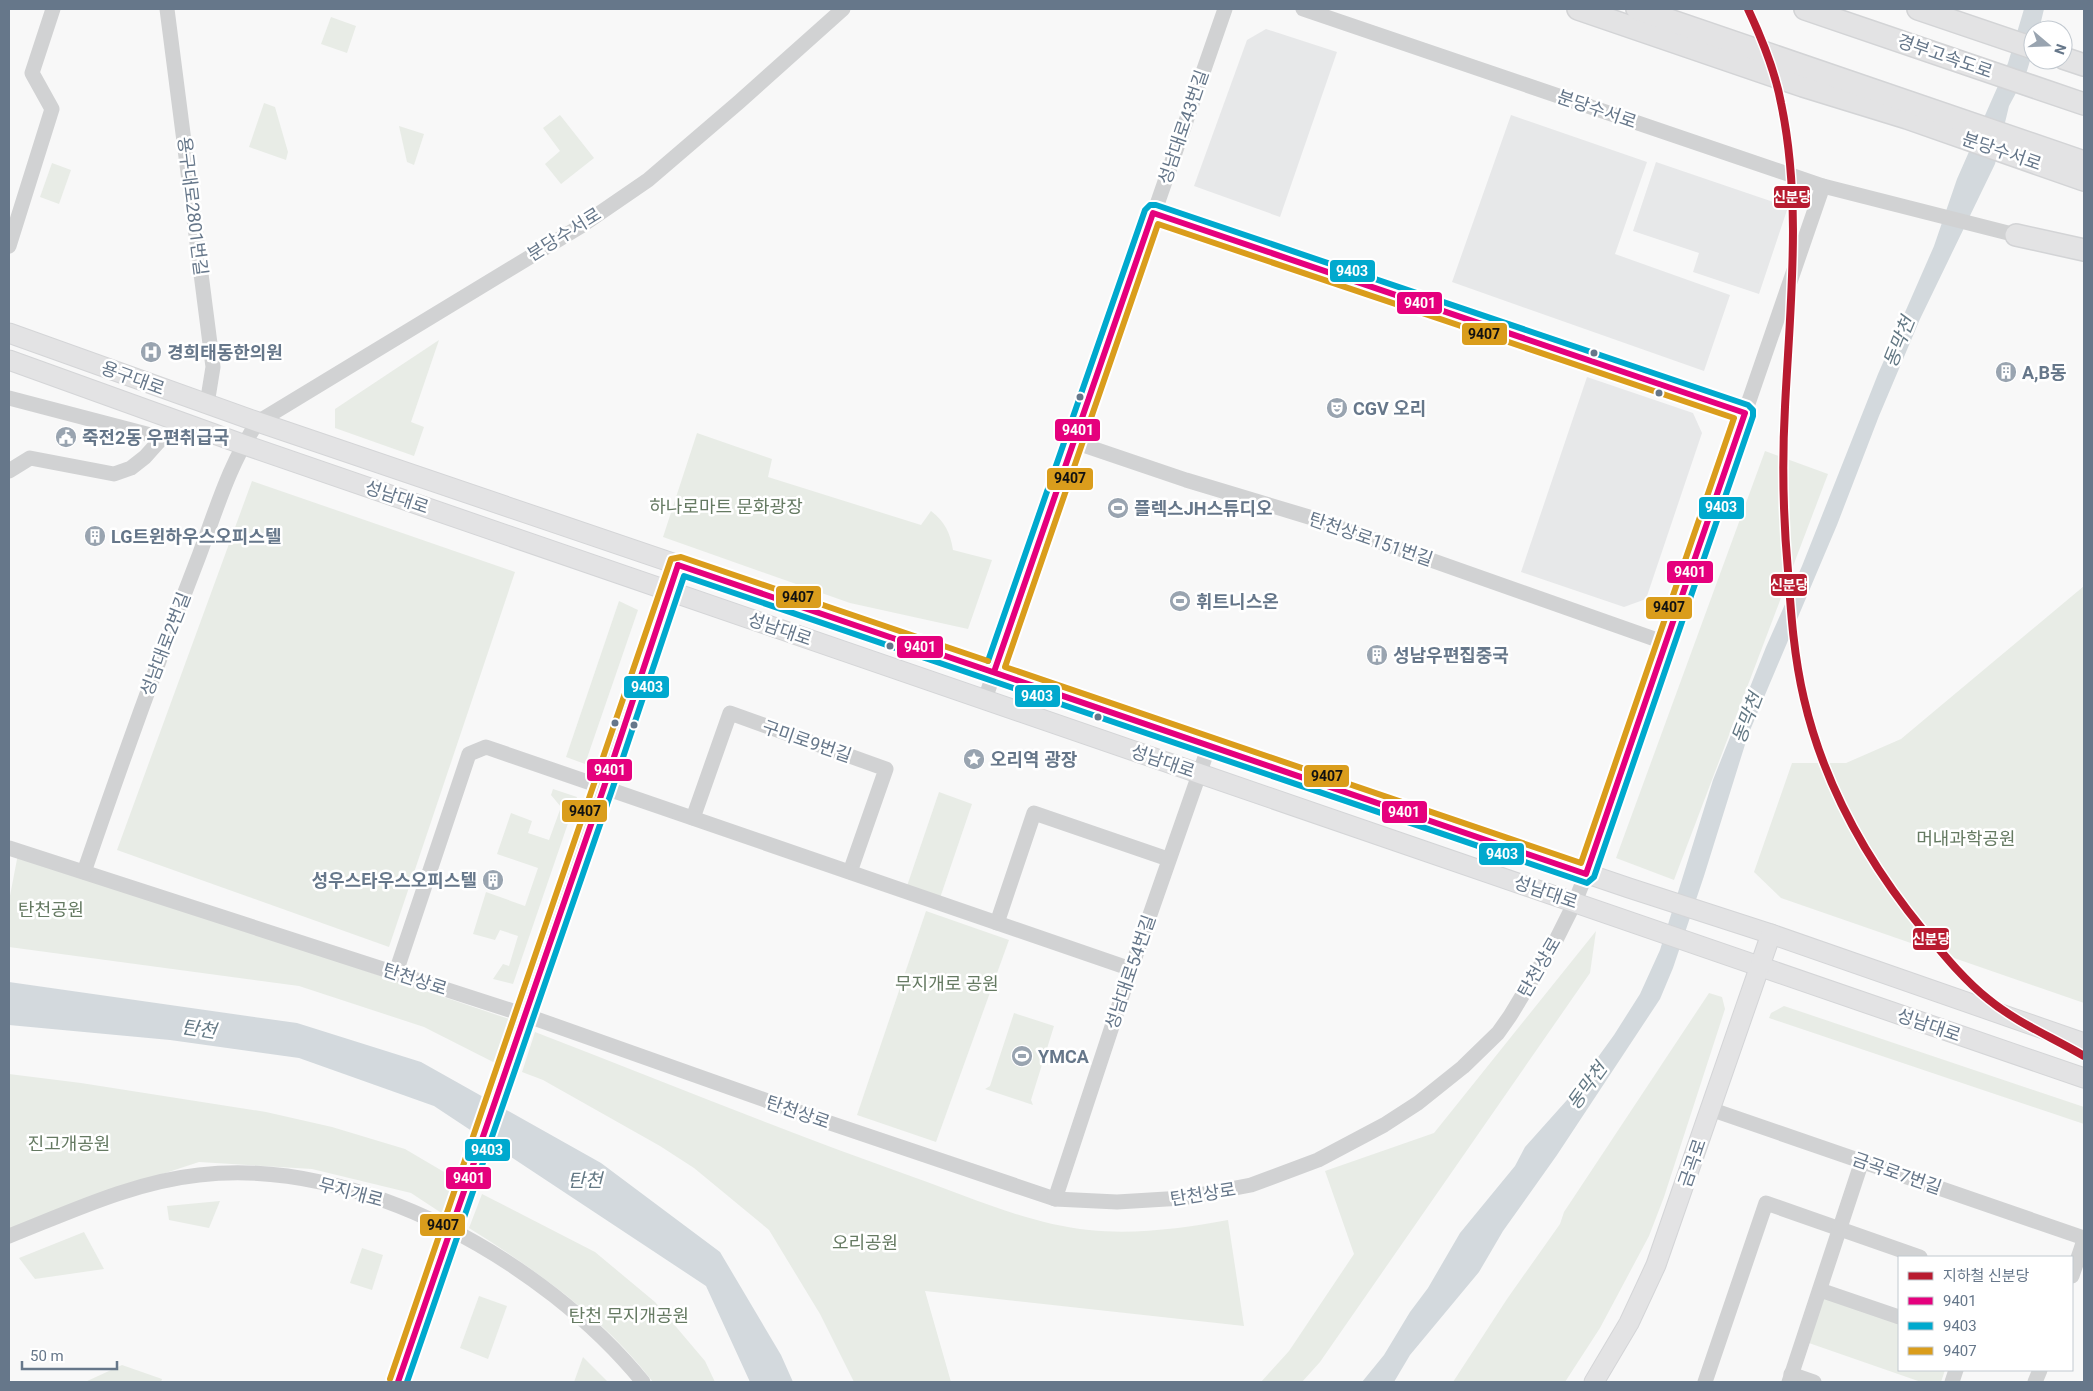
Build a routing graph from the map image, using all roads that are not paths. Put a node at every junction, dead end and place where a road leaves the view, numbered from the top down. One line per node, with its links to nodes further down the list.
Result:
1 (53, 9): 18 (street)
2 (167, 9): 23 (street, 용구대로2801번길)
3 (843, 9): 25 (street, 분당수서로)
4 (1225, 9): 16 (street, 성남대로43번길)
5 (1303, 9): 15 (street, 분당수서로)
6 (1578, 9): 12 (highway, 분당수서로)
7 (1637, 9): 12 (highway, 분당수서로)
8 (1805, 9): 11 (highway, 경부고속도로)
9 (1918, 9): 10 (highway, 경부고속도로)
10 (2023, 45)
11 (2077, 101)
12 (1909, 111): 13 (highway, 분당수서로)
13 (2069, 162): 14 (highway, 분당수서로)
14 (2084, 180)
15 (1824, 186): 17 (street, 분당수서로); 24 (street, 탄천상로)
16 (1154, 213): 24 (street); 28 (street, 성남대로43번길)
17 (2016, 235): 19 (highway)
18 (9, 246)
19 (2079, 248)
20 (9, 333): 23 (main road, 용구대로)
21 (9, 360): 26 (main road, 용구대로)
22 (9, 398): 27 (street)
23 (207, 404): 25 (main road, 용구대로)
24 (1745, 412): 33 (street, 탄천상로)
25 (258, 422): 29 (street, 성남대로2번길); 31 (main road, 성남대로)
26 (189, 423): 27 (street); 29 (main road, 용구대로)
27 (162, 438): 30 (street)
28 (1074, 442): 33 (street, 탄천상로151번길); 34 (street, 성남대로43번길)
29 (242, 444): 32 (main road, 성남대로); 42 (street, 성남대로2번길)
30 (9, 472)
31 (678, 565): 32 (street); 34 (main road, 성남대로)
32 (668, 590): 35 (main road, 성남대로); 38 (street)
33 (1666, 643): 44 (street, 탄천상로)
34 (994, 672): 35 (street, 성남대로43번길); 36 (main road, 성남대로)
35 (985, 699): 37 (main road, 성남대로)
36 (1209, 746): 37 (street, 성남대로54번길); 44 (main road, 성남대로)
37 (1199, 773): 41 (street, 성남대로54번길); 45 (main road, 성남대로)
38 (604, 787): 39 (street); 50 (street); 51 (street)
39 (693, 818): 43 (street); 43 (street, 구미로9번길)
40 (10, 844): 42 (street, 탄천상로)
41 (1168, 859): 46 (street); 49 (street, 성남대로54번길)
42 (84, 872): 50 (street, 탄천상로)
43 (850, 872): 46 (street)
44 (1586, 874): 45 (street, 탄천상로); 47 (main road, 성남대로)
45 (1575, 902): 48 (main road, 성남대로); 56 (street, 탄천상로)
46 (997, 923): 49 (street)
47 (1771, 934): 48 (main road, 금곡로); 52 (main road, 성남대로)
48 (1759, 967): 53 (main road, 성남대로); 54 (main road, 금곡로)
49 (1131, 969): 56 (street, 성남대로54번길)
50 (396, 972): 51 (street, 탄천상로)
51 (525, 1015): 56 (street, 탄천상로); 57 (street)
52 (2084, 1043)
53 (2084, 1078)
54 (1710, 1109): 55 (street, 금곡로7번길); 68 (main road, 금곡로)
55 (1862, 1161): 58 (street); 60 (street, 금곡로7번길)
56 (1055, 1199)
57 (451, 1229): 59 (street, 무지개로); 66 (street); 67 (street, 무지개로)
58 (1840, 1230): 61 (street); 63 (street); 69 (street)
59 (9, 1236)
60 (2084, 1239): 62 (street)
61 (1917, 1256)
62 (2073, 1273)
63 (1820, 1290): 64 (street); 65 (street)
64 (1898, 1317)
65 (1790, 1378): 70 (street)
66 (398, 1382)
67 (643, 1382)
68 (1594, 1382)
69 (1705, 1382)
70 (1814, 1382)

